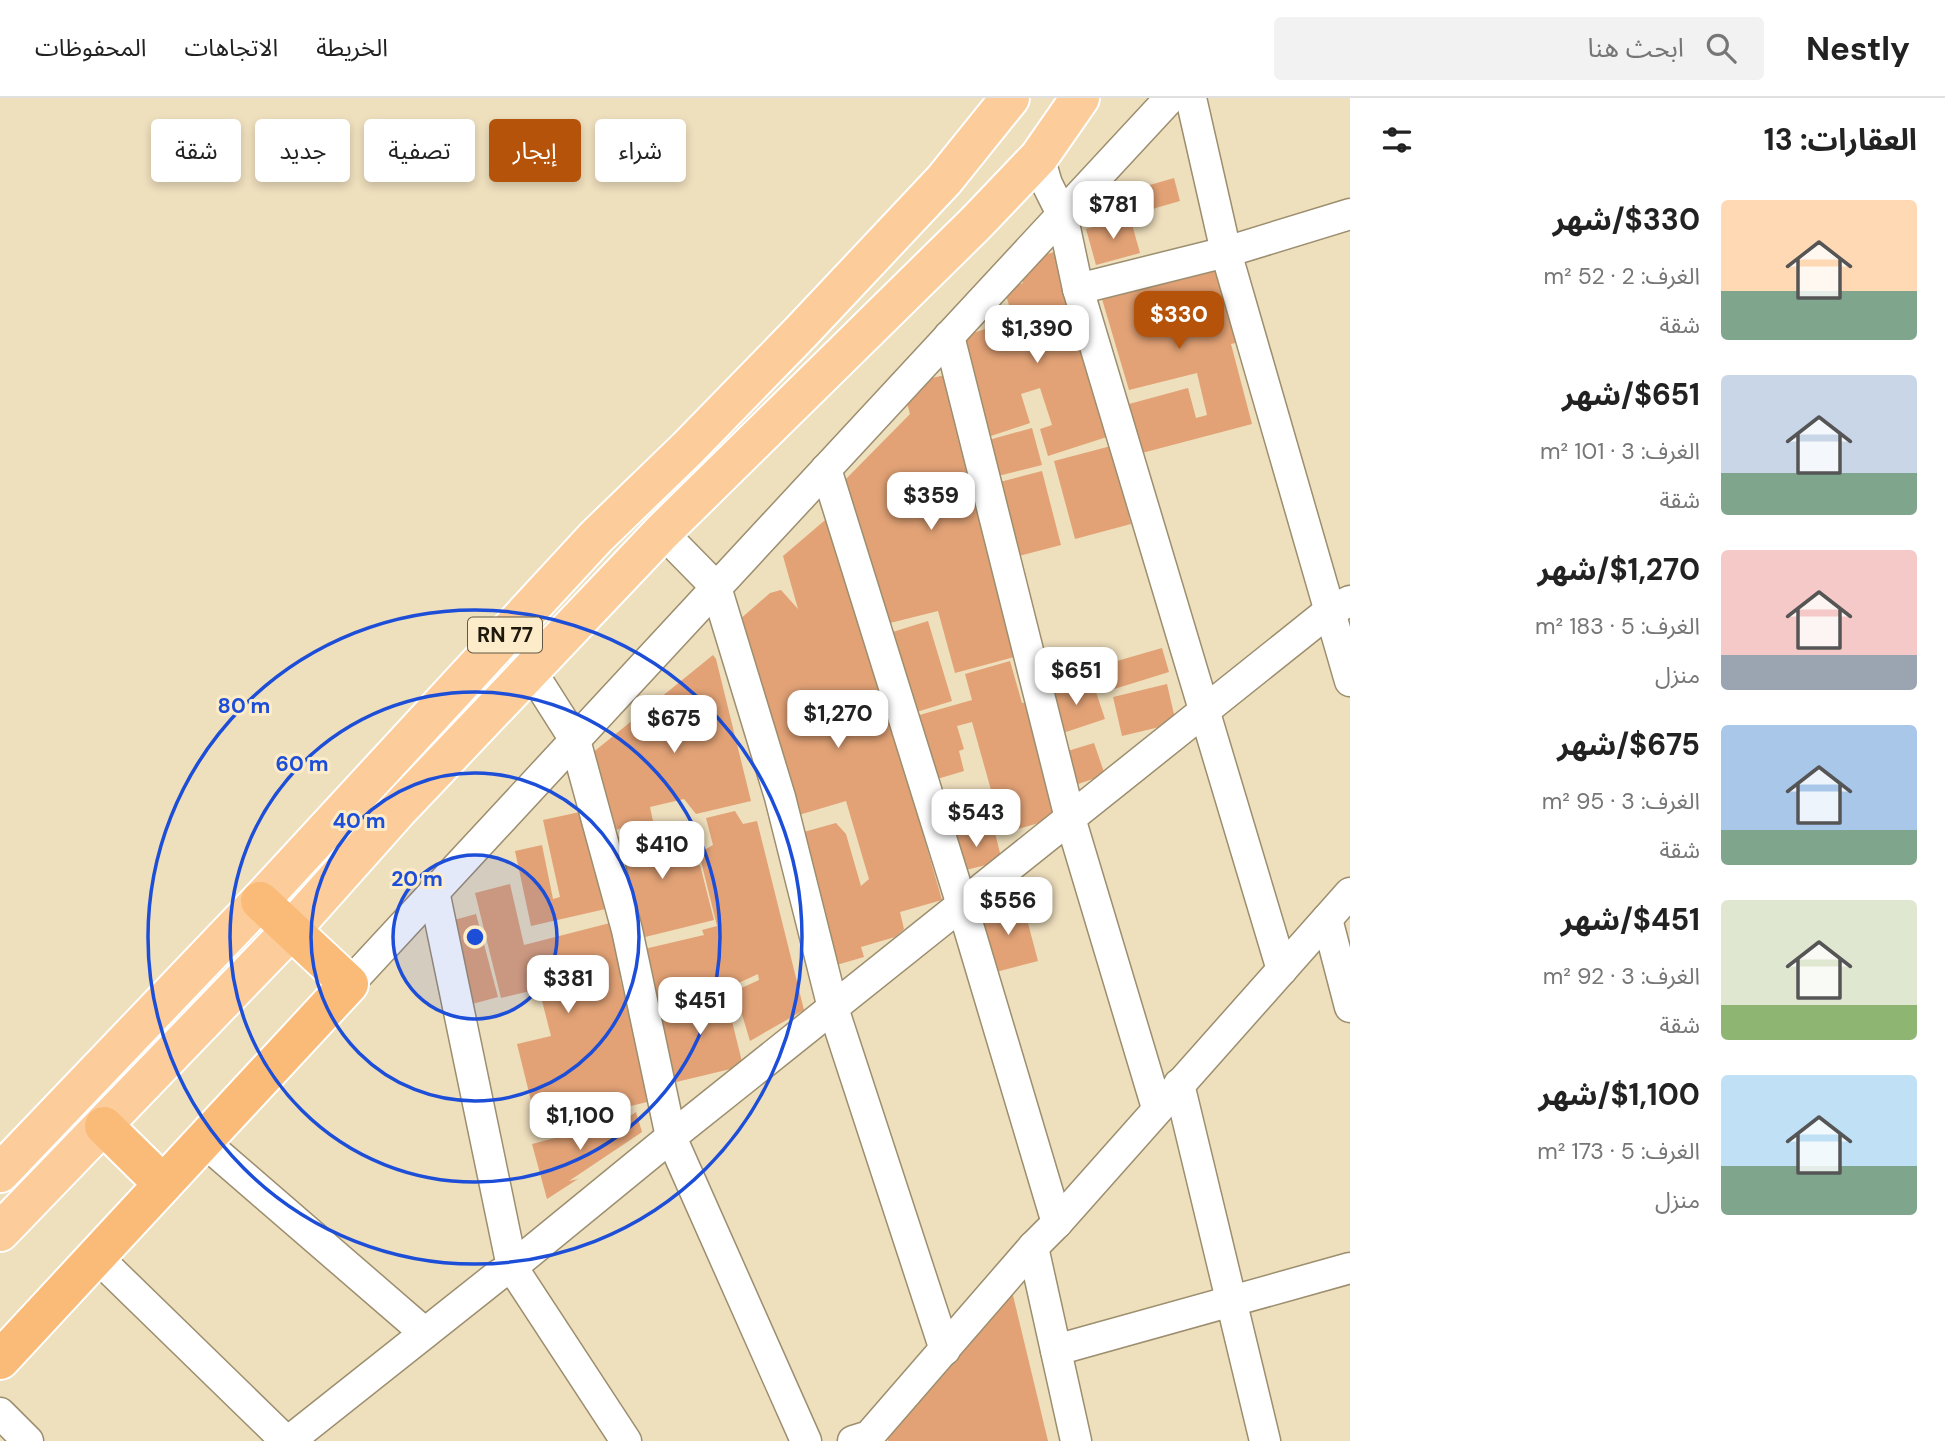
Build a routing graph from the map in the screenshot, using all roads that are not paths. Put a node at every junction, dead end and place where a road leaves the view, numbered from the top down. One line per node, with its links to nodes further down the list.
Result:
1 (1010, 98): 11 (main road, RN 77)
2 (1080, 98): 5 (main road)
3 (1170, 98): 6 (street)
4 (1191, 98): 8 (street)
5 (1039, 157): 6 (street); 13 (main road)
6 (1062, 214): 9 (street); 10 (street)
7 (1350, 214): 8 (street)
8 (1226, 251): 9 (street); 16 (street)
9 (1078, 289): 20 (street)
10 (949, 337): 12 (street); 22 (street)
11 (688, 448): 13 (main road); 17 (main road, RN 77)
12 (826, 469): 15 (street); 26 (street)
13 (718, 478): 14 (main road)
14 (662, 531): 15 (street); 18 (main road)
15 (716, 587): 21 (street); 32 (street)
16 (1339, 606): 19 (street); 20 (street)
17 (507, 633): 18 (street); 25 (main road, RN 77)
18 (530, 669): 21 (street); 28 (main road)
19 (1350, 681)
20 (1204, 712): 22 (street); 29 (street)
21 (575, 740): 23 (street); 36 (street)
22 (1070, 818): 26 (street); 34 (street)
23 (434, 891): 30 (street); 44 (street)
24 (1350, 893): 27 (street)
25 (260, 901): 28 (highway); 38 (main road, RN 77)
26 (962, 905): 32 (street); 40 (street)
27 (1327, 919): 29 (street); 31 (street)
28 (291, 930): 30 (highway); 35 (main road)
29 (1282, 970): 33 (street)
30 (349, 984): 37 (highway)
31 (1350, 1007)
32 (833, 1008): 36 (street); 48 (street)
33 (1179, 1084): 34 (street); 46 (street)
34 (1157, 1108): 40 (street)
35 (104, 1126): 39 (highway); 41 (main road)
36 (671, 1137): 44 (street); 56 (street)
37 (203, 1141): 39 (highway); 47 (street)
38 (0, 1173)
39 (163, 1184): 43 (highway)
40 (1057, 1223): 42 (street)
41 (0, 1233)
42 (1033, 1247): 48 (street); 49 (street)
43 (96, 1256): 50 (highway); 54 (street)
44 (513, 1267): 47 (street); 55 (street)
45 (1350, 1268): 46 (street)
46 (1231, 1302): 49 (street); 58 (street)
47 (425, 1333): 54 (street)
48 (945, 1350): 52 (street)
49 (1056, 1350): 57 (street)
50 (0, 1360)
51 (0, 1413): 53 (street)
52 (864, 1439)
53 (28, 1441)
54 (288, 1441)
55 (626, 1441)
56 (806, 1441)
57 (1076, 1441)
58 (1265, 1441)

